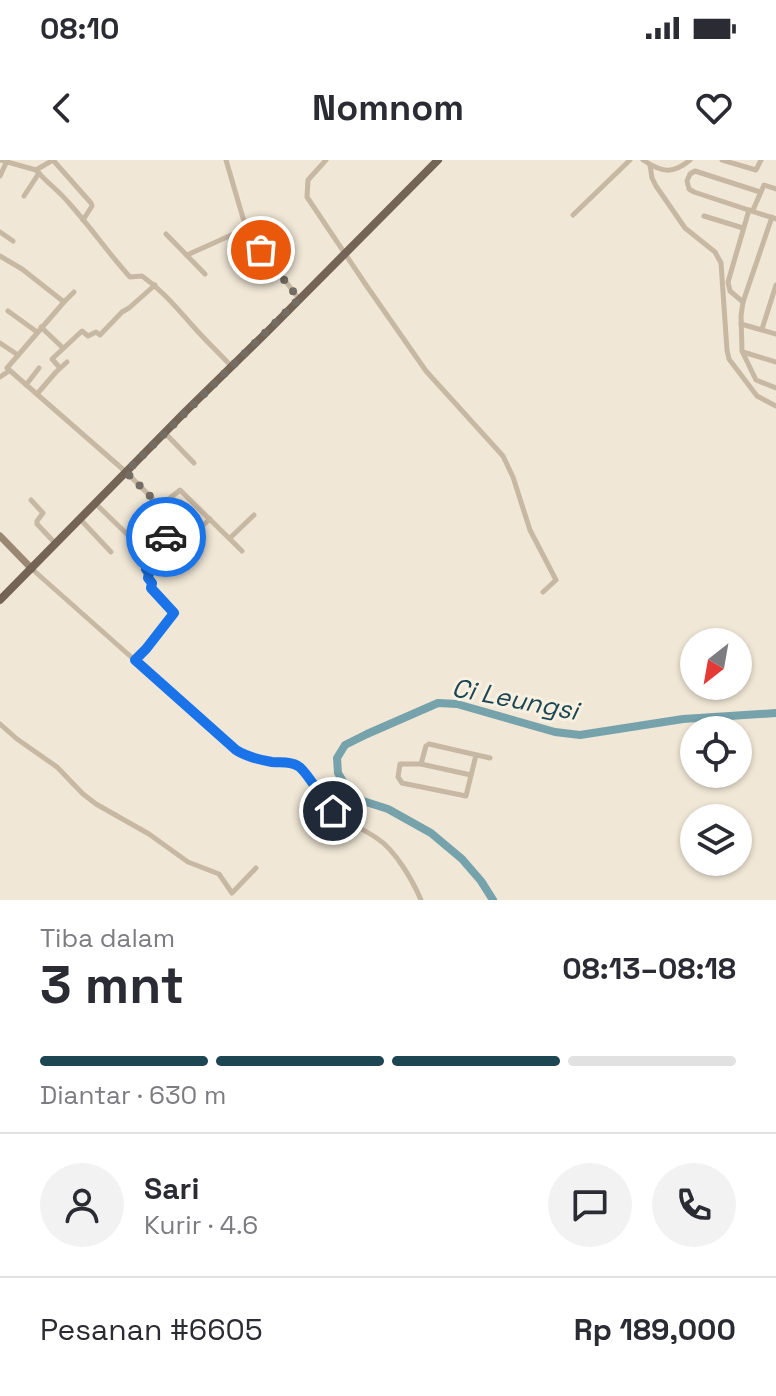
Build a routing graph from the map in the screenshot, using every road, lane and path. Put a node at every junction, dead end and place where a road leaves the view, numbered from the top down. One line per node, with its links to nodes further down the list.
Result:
1 (53, 160): 13 (street); 23 (street)
2 (226, 160): 24 (street)
3 (326, 160): 29 (street)
4 (438, 160): 29 (main road)
5 (630, 160): 20 (street)
6 (643, 160): 12 (street)
7 (690, 160): 12 (street)
8 (723, 160): 11 (street)
9 (761, 160): 11 (street)
10 (2, 161): 13 (street); 14 (street)
11 (740, 163)
12 (650, 165): 58 (street)
13 (37, 172): 18 (street); 23 (street)
14 (0, 176)
15 (776, 180): 16 (street)
16 (775, 188): 17 (street)
17 (760, 192): 19 (street); 19 (street)
18 (24, 196)
19 (751, 210): 22 (street); 25 (street)
20 (573, 215)
21 (704, 216): 25 (street)
22 (774, 218): 38 (street)
23 (83, 220): 33 (street)
24 (247, 228): 30 (street); 36 (street)
25 (743, 228): 38 (street)
26 (0, 232): 28 (street)
27 (166, 234): 30 (street)
28 (13, 241)
29 (344, 254): 36 (main road); 76 (street)
30 (187, 255): 32 (street)
31 (0, 256): 37 (street)
32 (205, 274)
33 (155, 285): 45 (street); 50 (street)
34 (776, 285): 41 (street)
35 (74, 292): 37 (street)
36 (299, 299): 50 (main road)
37 (64, 302): 42 (street)
38 (743, 302): 40 (street)
39 (8, 311): 42 (street)
40 (741, 324): 41 (street); 46 (street)
41 (762, 329): 43 (street)
42 (39, 330): 45 (street); 47 (street)
43 (776, 334)
44 (0, 343): 47 (street)
45 (63, 348): 52 (street)
46 (743, 352): 49 (street); 56 (street)
47 (18, 355): 53 (street)
48 (67, 362): 52 (street)
49 (776, 362)
50 (232, 366): 59 (main road)
51 (39, 368): 55 (street)
52 (60, 368): 57 (street)
53 (8, 369): 54 (street); 55 (street)
54 (0, 377)
55 (26, 385): 57 (street)
56 (776, 388)
57 (37, 394): 61 (street)
58 (776, 406)
59 (165, 433): 60 (street); 61 (main road)
60 (194, 463)
61 (126, 472): 63 (main road); 64 (street)
62 (31, 500): 72 (street)
63 (96, 504): 66 (main road); 71 (street)
64 (160, 506): 67 (street); 78 (street)
65 (254, 515): 70 (street)
66 (80, 519): 72 (main road); 74 (street)
67 (210, 519): 69 (street); 70 (street)
68 (0, 536): 75 (street)
69 (191, 536)
70 (230, 538): 73 (street)
71 (132, 539)
72 (55, 544): 75 (main road)
73 (242, 551)
74 (111, 552)
75 (32, 569): 77 (main road); 78 (street)
76 (543, 592)
77 (0, 600)
78 (135, 660): 85 (street)
79 (0, 724): 84 (street)
80 (476, 755): 81 (street); 82 (street); 83 (street)
81 (490, 758)
82 (421, 764): 83 (street); 83 (street)
83 (471, 775)
84 (256, 868)
85 (421, 900)

